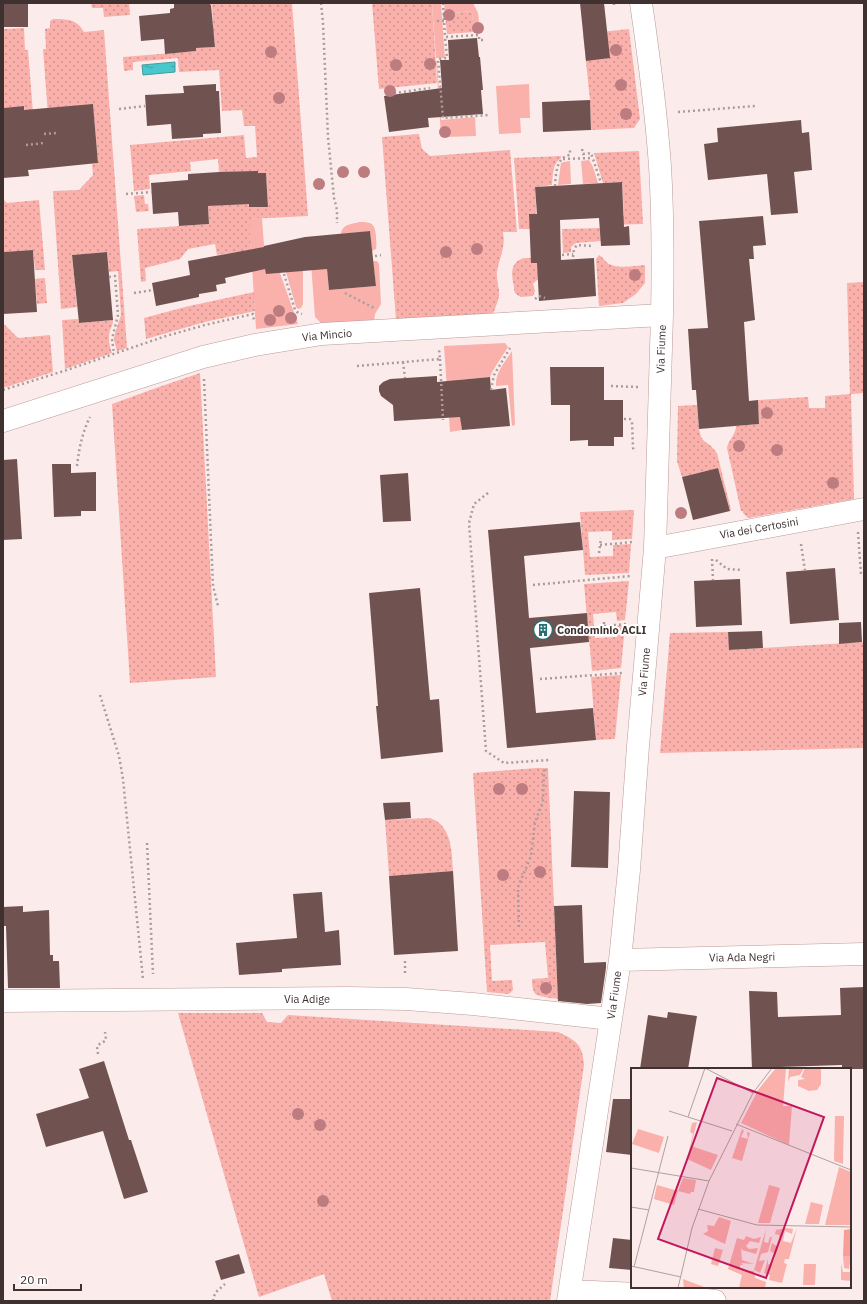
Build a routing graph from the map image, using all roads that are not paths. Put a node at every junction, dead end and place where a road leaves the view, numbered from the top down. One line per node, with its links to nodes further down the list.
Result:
1 (641, 3): 2 (street, Via Fiume)
2 (662, 315): 3 (street, Via Mincio); 5 (street, Via Fiume)
3 (3, 421)
4 (861, 518): 5 (street, Via dei Certosini)
5 (645, 545): 7 (street, Via Fiume)
6 (864, 954): 7 (street, Via Ada Negri)
7 (620, 960): 9 (street, Via Fiume)
8 (3, 1001): 9 (street, Via Adige)
9 (611, 1019): 10 (street, Via Fiume)
10 (569, 1296): 11 (street)
11 (714, 1301)

